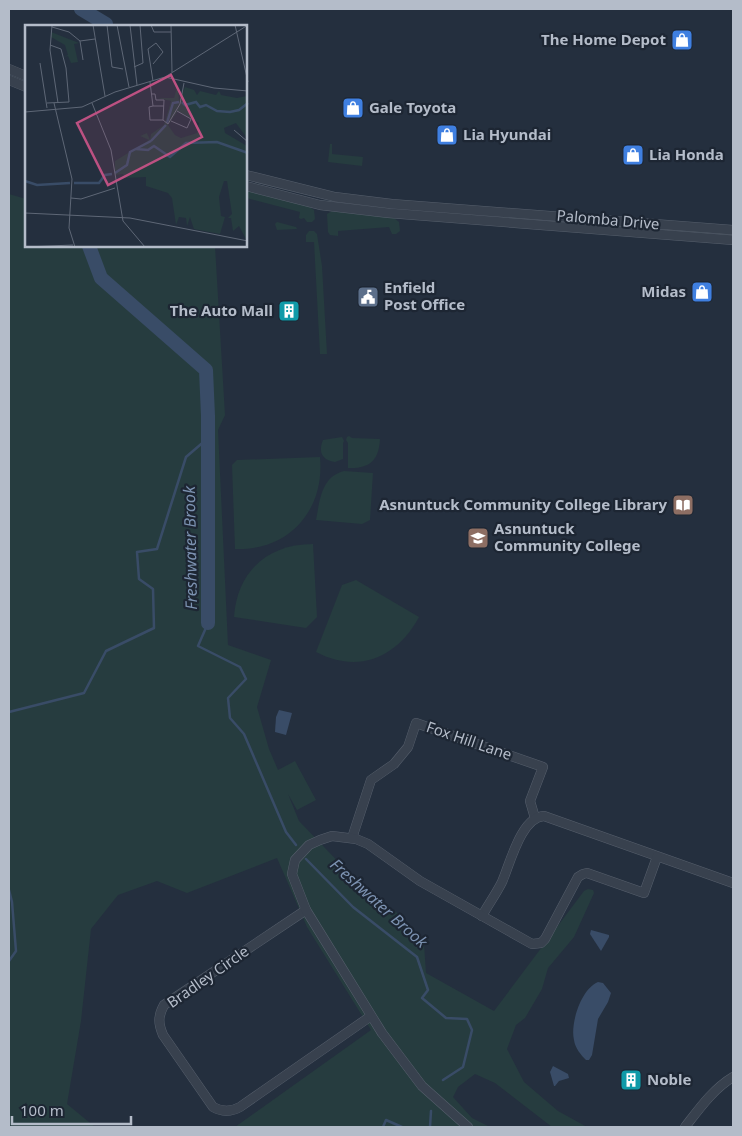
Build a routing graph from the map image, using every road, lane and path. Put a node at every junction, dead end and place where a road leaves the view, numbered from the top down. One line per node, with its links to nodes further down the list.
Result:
1 (9, 69): 2 (street)
2 (25, 76)
3 (9, 80): 4 (street)
4 (25, 87)
5 (248, 176): 7 (street, Palomba Drive)
6 (248, 187): 8 (street, Palomba Drive)
7 (321, 194): 8 (street); 9 (street, Palomba Drive)
8 (320, 205): 10 (street, Palomba Drive)
9 (482, 210): 10 (street); 11 (street, Palomba Drive)
10 (490, 221): 12 (street, Palomba Drive)
11 (733, 230)
12 (733, 240)
13 (535, 818): 14 (street, Fox Hill Lane); 15 (street); 18 (street)
14 (352, 838): 17 (street); 18 (street)
15 (656, 857): 16 (street); 18 (street)
16 (733, 883)
17 (306, 910): 19 (street); 19 (street, Bradley Circle)
18 (482, 916)
19 (371, 1016): 21 (street)
20 (733, 1077): 22 (street)
21 (468, 1127)
22 (685, 1127)

